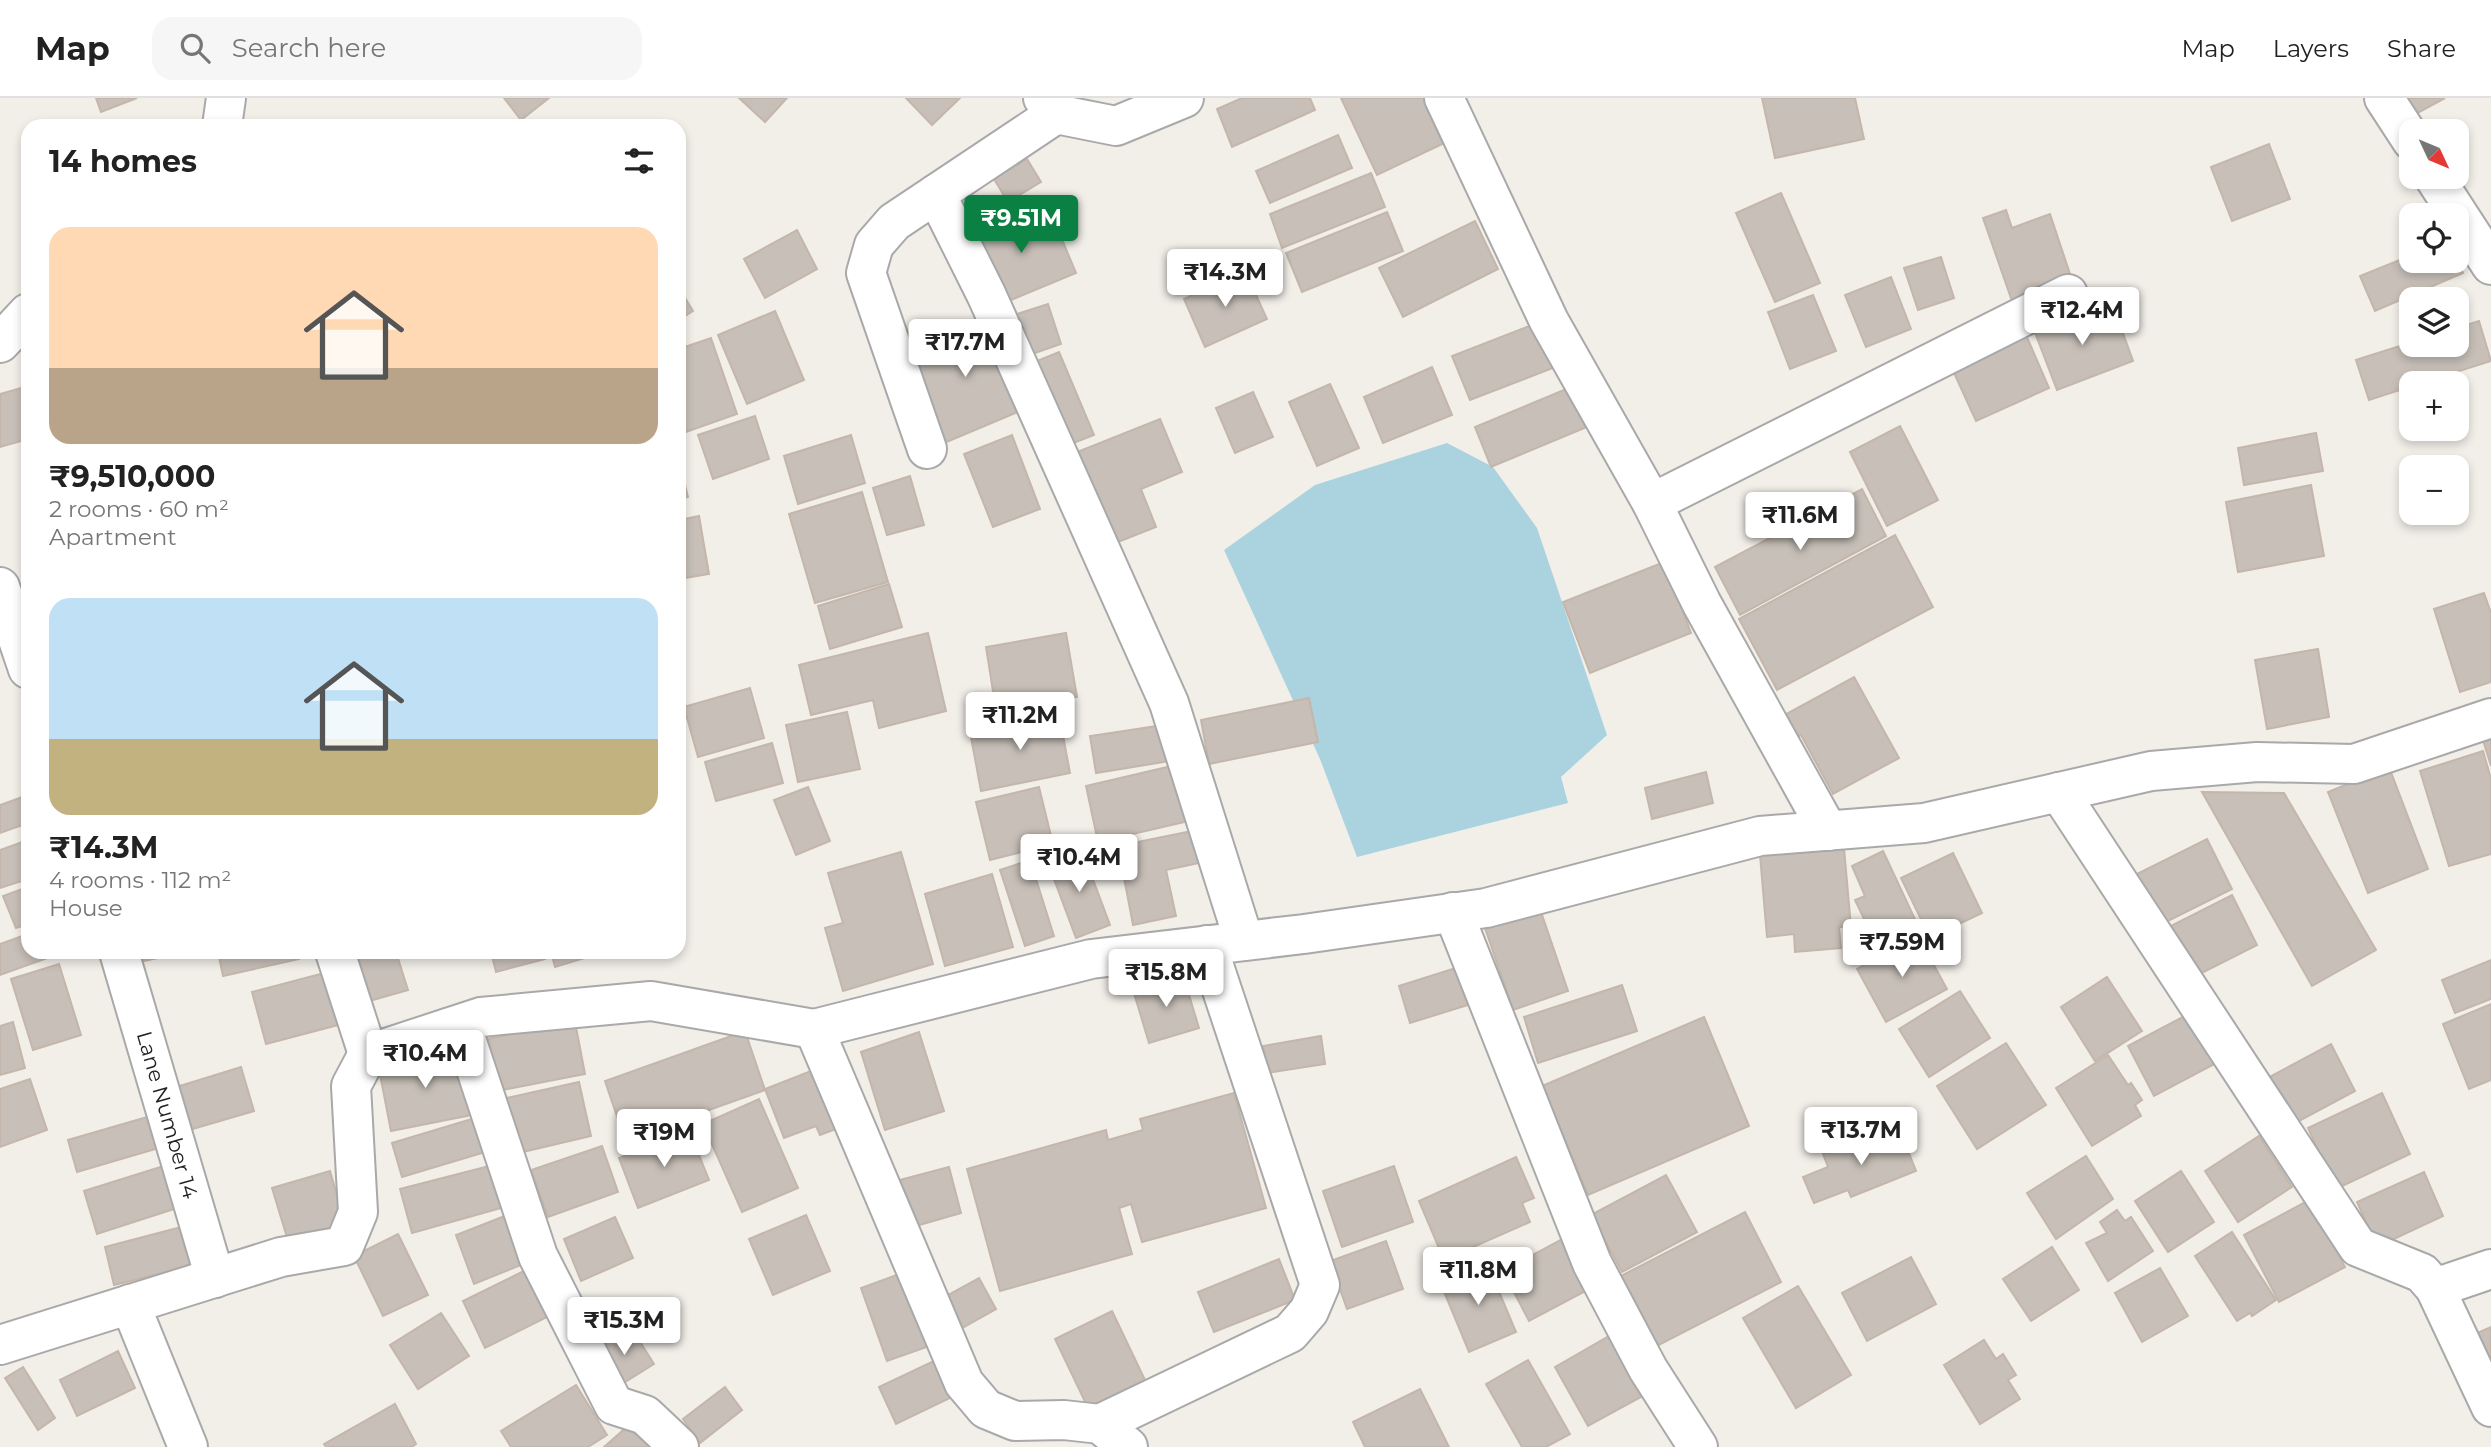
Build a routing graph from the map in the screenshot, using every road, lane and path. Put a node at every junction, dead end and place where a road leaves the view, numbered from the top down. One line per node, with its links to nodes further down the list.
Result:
1 (226, 98): 6 (street)
2 (1184, 98): 5 (street)
3 (1444, 98): 15 (street)
4 (2384, 98): 7 (street)
5 (1049, 106): 9 (street)
6 (223, 119)
7 (2399, 121)
8 (2442, 189): 10 (street)
9 (936, 194): 14 (street); 22 (street)
10 (2491, 265)
11 (2068, 294): 15 (street)
12 (21, 320): 13 (street)
13 (0, 343)
14 (927, 449)
15 (1652, 503): 20 (street)
16 (0, 587): 17 (street)
17 (21, 648)
18 (2491, 718): 19 (street)
19 (2059, 792): 20 (street); 30 (street)
20 (1828, 831): 21 (street)
21 (1453, 912): 22 (street); 37 (street)
22 (1225, 943): 26 (street); 34 (street)
23 (121, 959): 29 (street, Lane Number 14)
24 (337, 959): 27 (street)
25 (448, 1028): 26 (street); 27 (street); 36 (street)
26 (814, 1029): 34 (street)
27 (368, 1054): 29 (street)
28 (2491, 1269): 30 (street)
29 (215, 1278): 31 (street)
30 (2435, 1288): 33 (street)
31 (130, 1304): 32 (street); 35 (street)
32 (0, 1345)
33 (2491, 1408)
34 (1114, 1435)
35 (188, 1447)
36 (679, 1447)
37 (1698, 1447)

